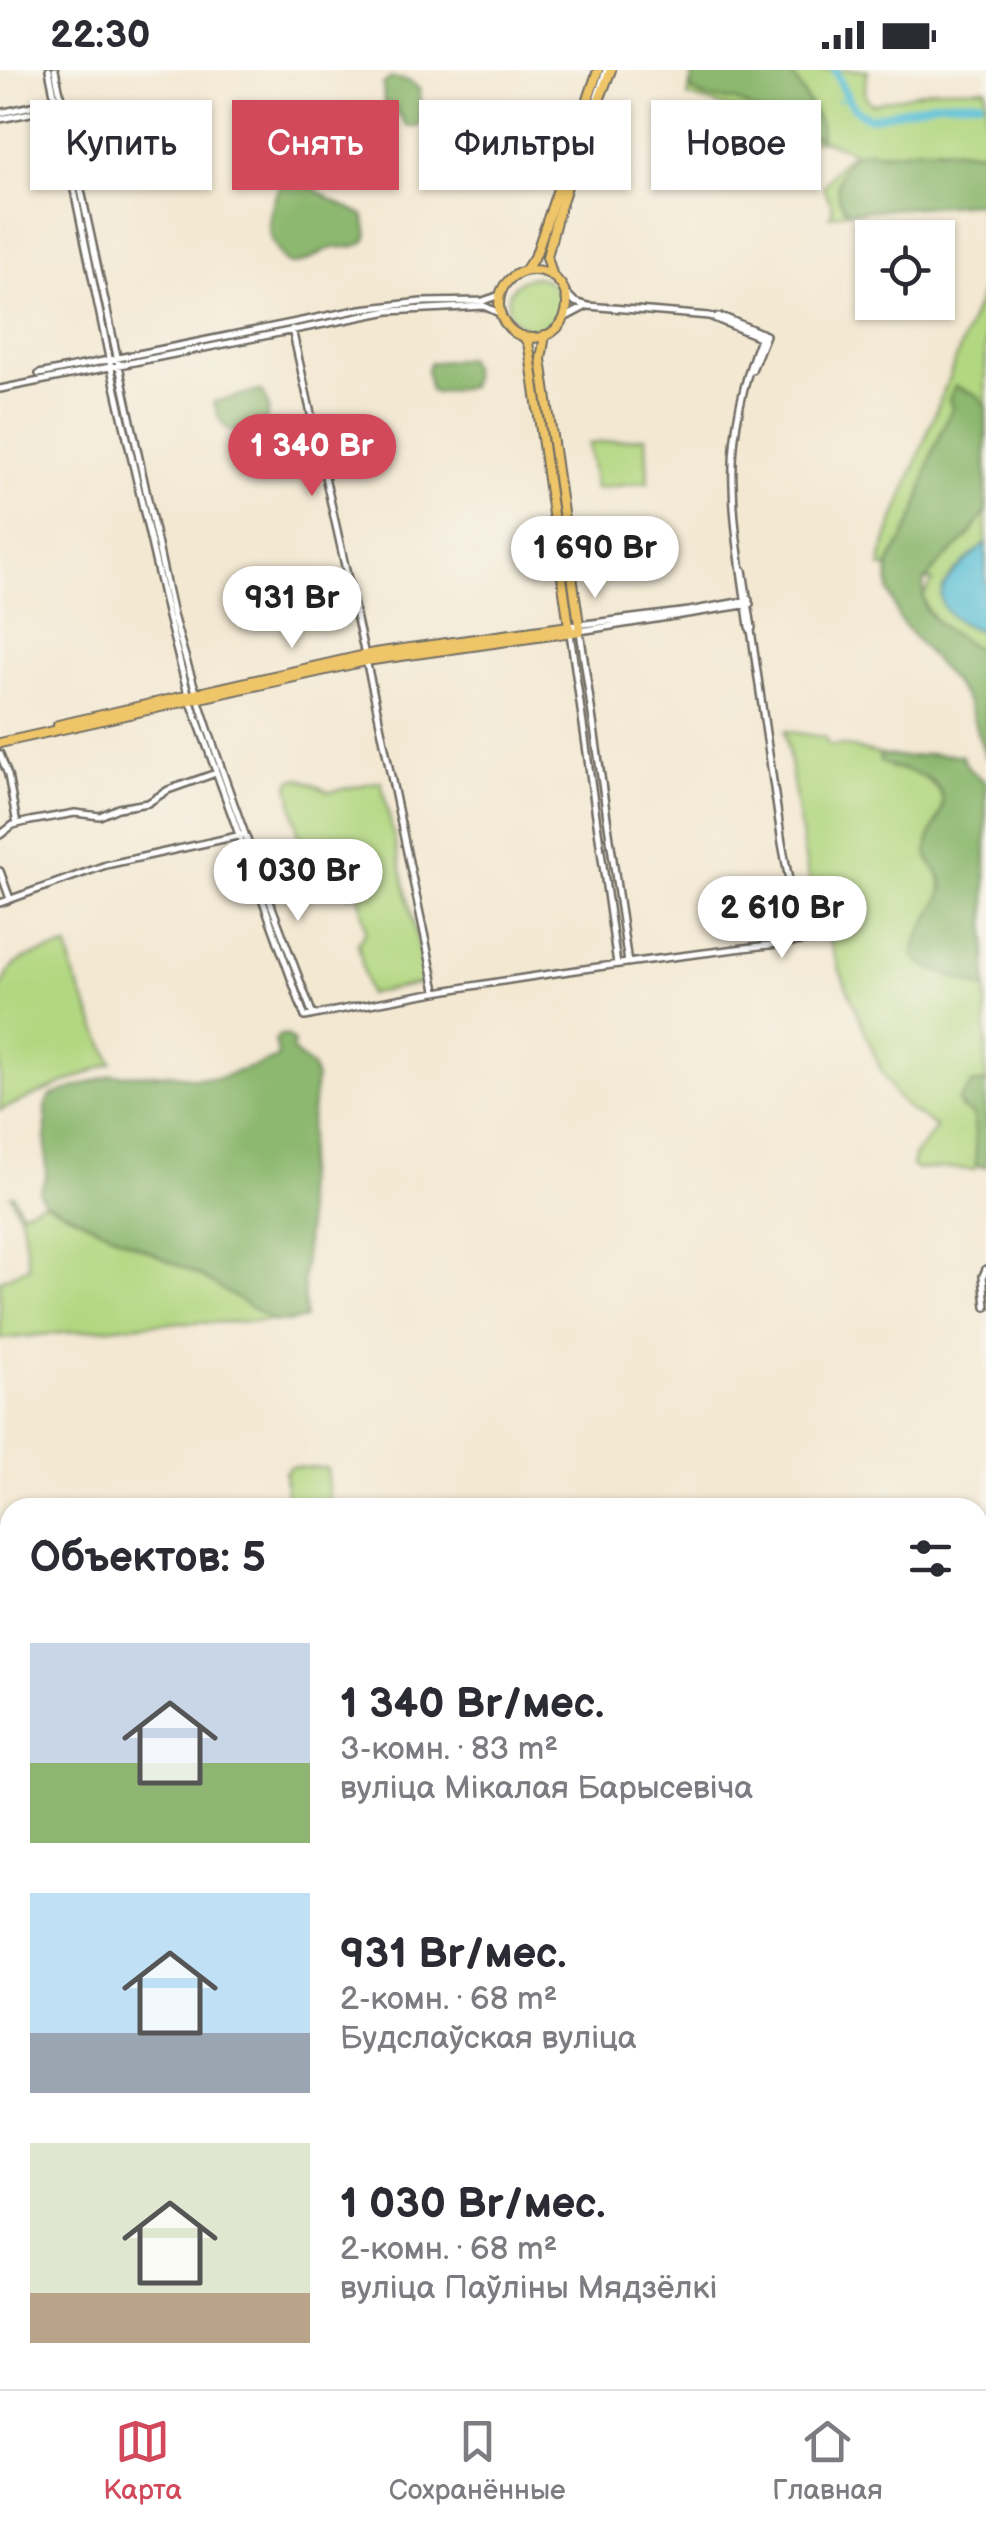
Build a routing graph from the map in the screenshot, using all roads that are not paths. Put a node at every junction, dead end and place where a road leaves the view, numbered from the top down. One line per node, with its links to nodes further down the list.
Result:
1 (52, 70): 3 (street)
2 (605, 70): 8 (main road); 9 (main road)
3 (58, 100)
4 (30, 110): 5 (street)
5 (0, 116)
6 (76, 190): 20 (street)
7 (79, 190): 19 (street)
8 (525, 271): 9 (main road); 11 (main road)
9 (554, 277): 10 (main road)
10 (565, 292): 12 (street); 14 (main road)
11 (500, 295): 13 (main road); 16 (street)
12 (588, 306): 14 (street); 24 (street)
13 (501, 314): 15 (street); 18 (main road)
14 (566, 317): 17 (main road)
15 (292, 329): 16 (street); 26 (street)
16 (270, 330): 19 (street); 21 (street)
17 (545, 335): 18 (main road); 25 (main road)
18 (523, 336): 25 (main road)
19 (118, 358): 20 (street); 21 (street)
20 (110, 363): 21 (street); 22 (street); 23 (street); 27 (street)
21 (120, 366): 27 (street)
22 (39, 374)
23 (0, 389)
24 (748, 602): 25 (street); 37 (street)
25 (575, 629): 26 (main road); 37 (street); 38 (street)
26 (365, 658): 27 (main road); 39 (street)
27 (193, 696): 28 (main road); 30 (street); 33 (street)
28 (0, 740)
29 (0, 754): 31 (street)
30 (216, 772): 31 (street); 33 (street)
31 (17, 824): 32 (street)
32 (0, 835)
33 (242, 835): 35 (street); 40 (street); 40 (street)
34 (0, 870): 35 (street)
35 (10, 899): 36 (street)
36 (0, 903)
37 (628, 962): 38 (street)
38 (616, 964): 39 (street)
39 (436, 990): 40 (street)
40 (313, 1015)
41 (986, 1269): 42 (street)
42 (986, 1307)

